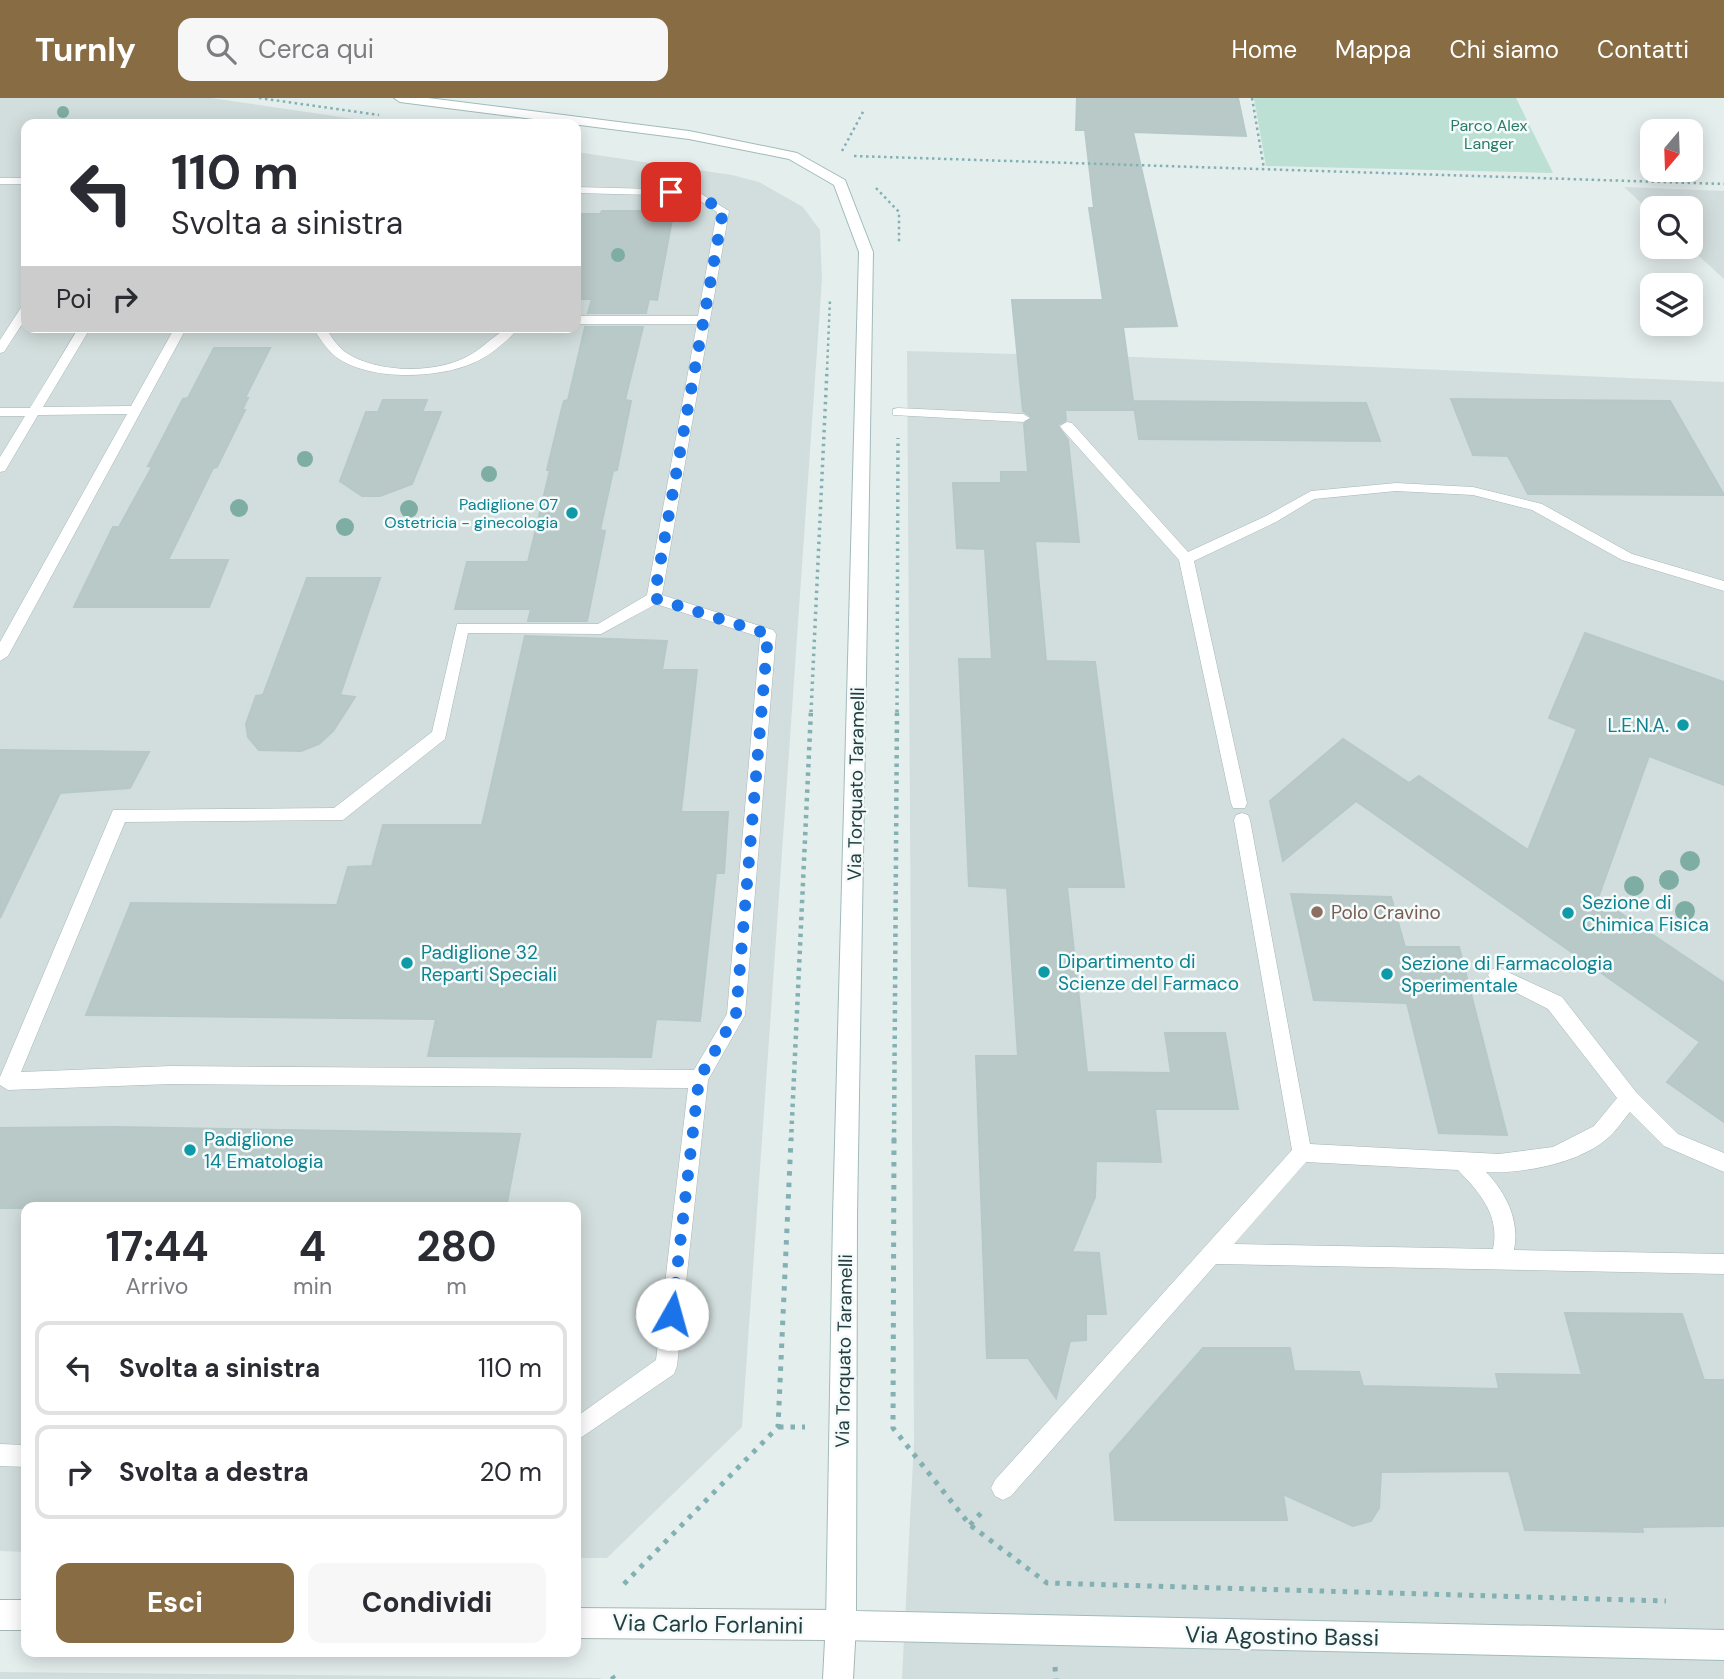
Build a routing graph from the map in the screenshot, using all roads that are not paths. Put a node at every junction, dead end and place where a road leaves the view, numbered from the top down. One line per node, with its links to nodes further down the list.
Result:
1 (400, 98): 4 (main road, Via Torquato Taramelli)
2 (541, 100): 5 (main road)
3 (521, 101): 4 (main road)
4 (475, 108): 5 (main road, Via Torquato Taramelli)
5 (561, 119)
6 (581, 122): 46 (main road, Via Torquato Taramelli)
7 (0, 181): 8 (lane)
8 (21, 181)
9 (581, 190): 12 (lane)
10 (21, 317): 17 (lane)
11 (581, 320): 12 (lane)
12 (704, 320): 27 (lane)
13 (81, 333): 20 (lane)
14 (178, 333): 18 (lane)
15 (323, 333): 16 (lane)
16 (506, 333)
17 (0, 349)
18 (136, 410): 20 (lane); 28 (lane)
19 (0, 412): 20 (lane)
20 (34, 412): 24 (lane)
21 (898, 412): 22 (lane)
22 (1024, 418)
23 (1067, 426): 25 (lane)
24 (0, 468)
25 (1186, 559): 26 (lane); 33 (lane)
26 (1724, 586)
27 (654, 598): 30 (lane); 31 (lane)
28 (0, 656)
29 (1497, 975): 32 (lane)
30 (699, 1079): 31 (lane); 39 (lane)
31 (4, 1081)
32 (1629, 1098): 34 (lane); 35 (lane)
33 (1302, 1153): 34 (lane); 36 (lane)
34 (1463, 1162): 37 (lane)
35 (1724, 1163)
36 (1212, 1254): 37 (lane); 42 (lane)
37 (1501, 1260): 38 (lane)
38 (1724, 1264)
39 (581, 1426)
40 (0, 1455): 41 (lane)
41 (21, 1456)
42 (1003, 1488)
43 (0, 1615): 44 (main road)
44 (21, 1615)
45 (581, 1623): 46 (main road, Via Carlo Forlanini)
46 (841, 1625): 47 (main road, Via Agostino Bassi); 48 (main road, Via Torquato Taramelli)
47 (1724, 1645)
48 (838, 1679)

